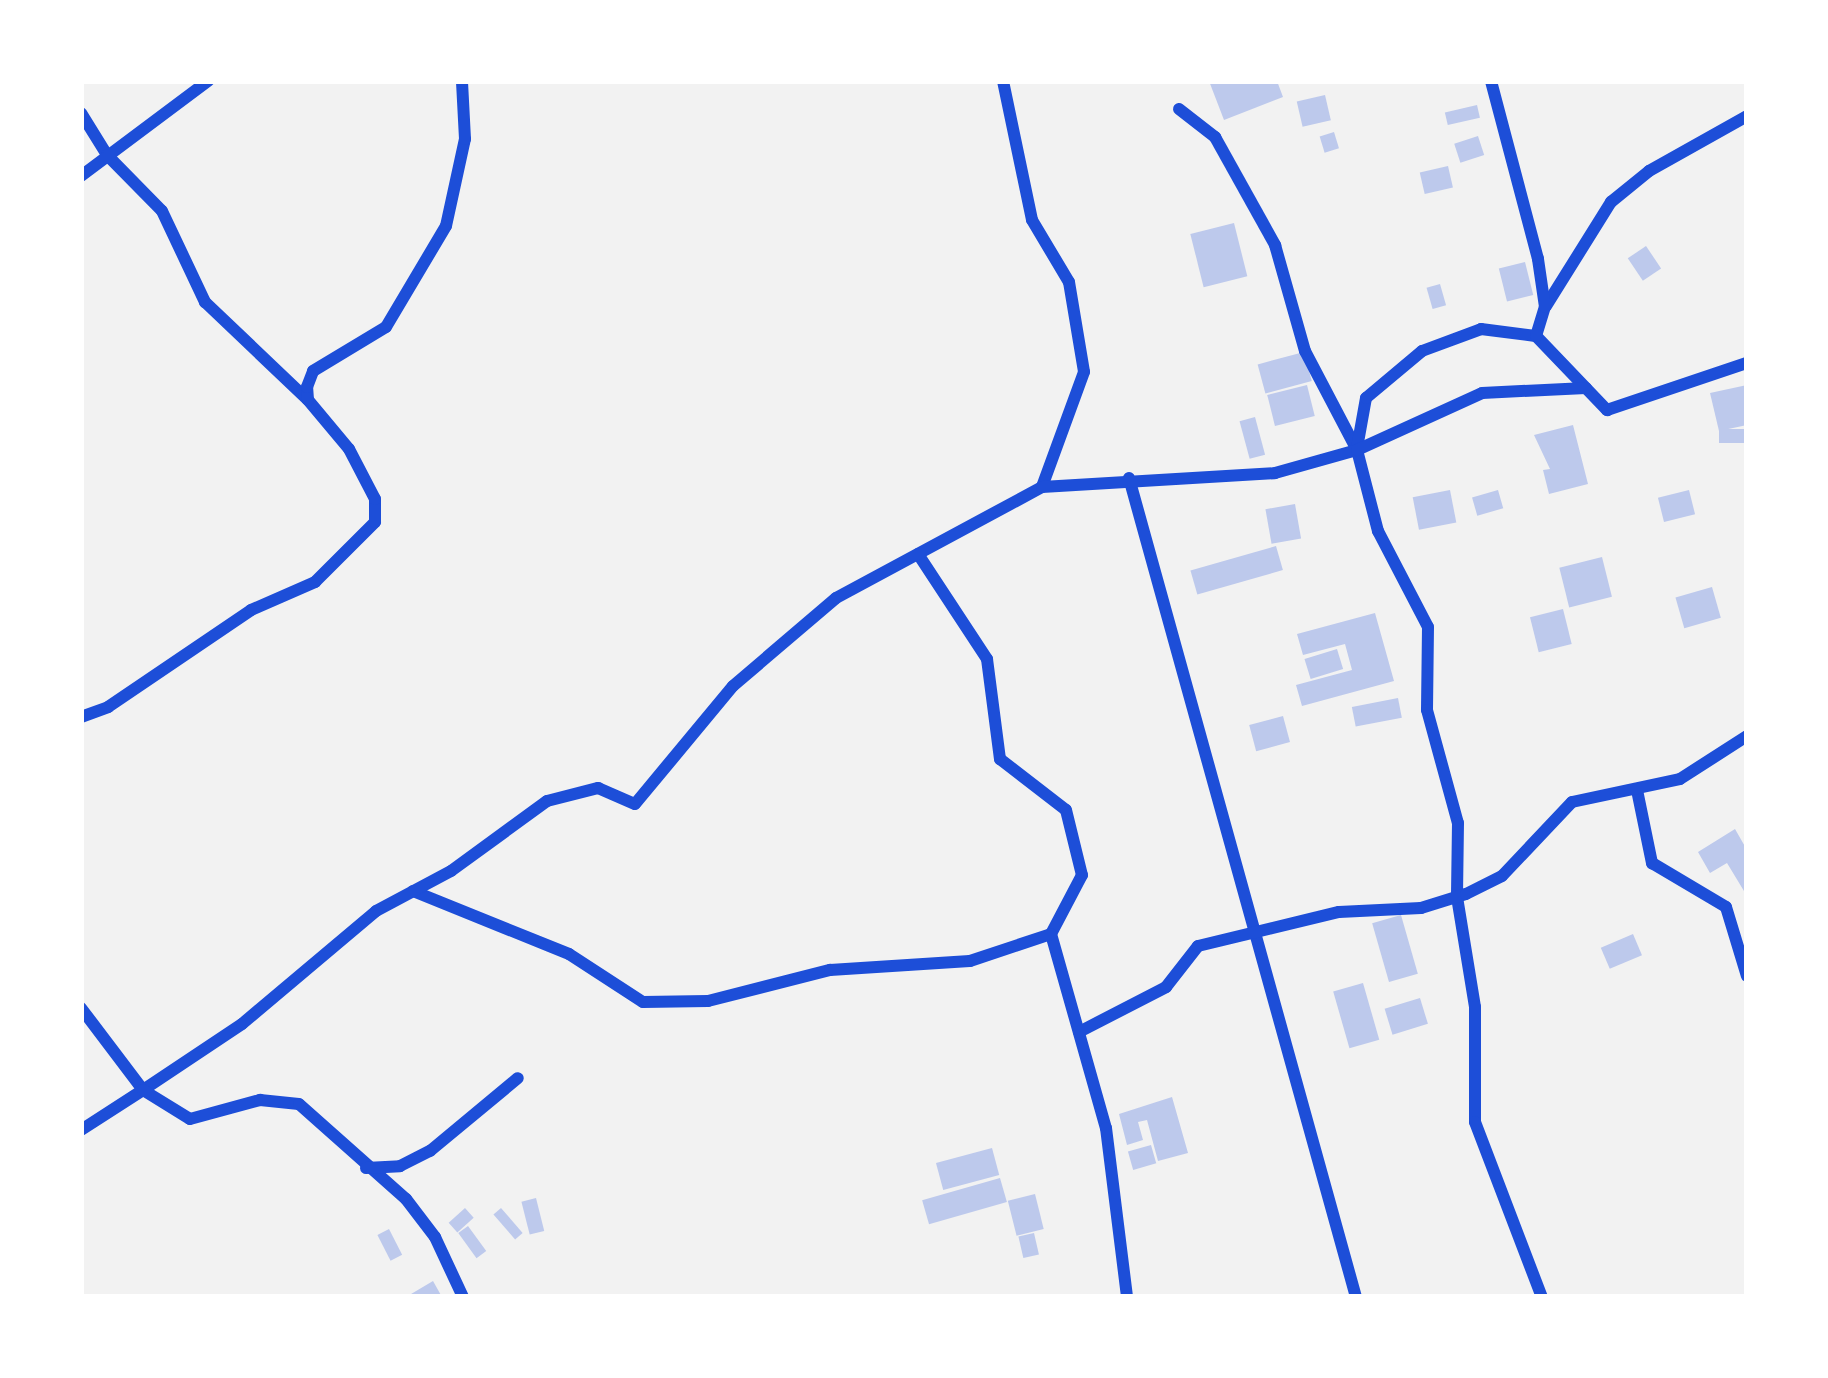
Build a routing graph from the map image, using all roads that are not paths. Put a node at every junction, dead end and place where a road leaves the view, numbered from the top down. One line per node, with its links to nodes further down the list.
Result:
1 (208, 81): 8 (street)
2 (462, 81): 14 (street)
3 (1003, 81): 17 (street)
4 (1491, 81): 10 (street)
5 (1179, 109): 15 (street)
6 (81, 113): 8 (street)
7 (1747, 116): 10 (street)
8 (107, 155): 9 (street); 14 (street)
9 (81, 176)
10 (1545, 307): 11 (street)
11 (1536, 336): 13 (street); 15 (street)
12 (1747, 363): 13 (street)
13 (1586, 388): 15 (street)
14 (308, 400): 19 (street)
15 (1357, 450): 16 (street); 23 (street)
16 (1129, 478): 17 (street); 25 (street)
17 (1042, 487): 18 (street)
18 (918, 554): 22 (street); 24 (street)
19 (81, 717)
20 (1747, 736): 21 (street)
21 (1636, 790): 23 (street); 26 (street)
22 (413, 891): 24 (street); 30 (street)
23 (1456, 897): 25 (street); 36 (street)
24 (1051, 934): 28 (street)
25 (1250, 934): 28 (street); 35 (street)
26 (1747, 976)
27 (81, 1007): 30 (street)
28 (1078, 1032): 34 (street)
29 (518, 1078): 32 (street)
30 (142, 1090): 31 (street); 32 (street)
31 (81, 1130)
32 (365, 1168): 33 (street)
33 (463, 1297)
34 (1127, 1297)
35 (1356, 1297)
36 (1541, 1297)

